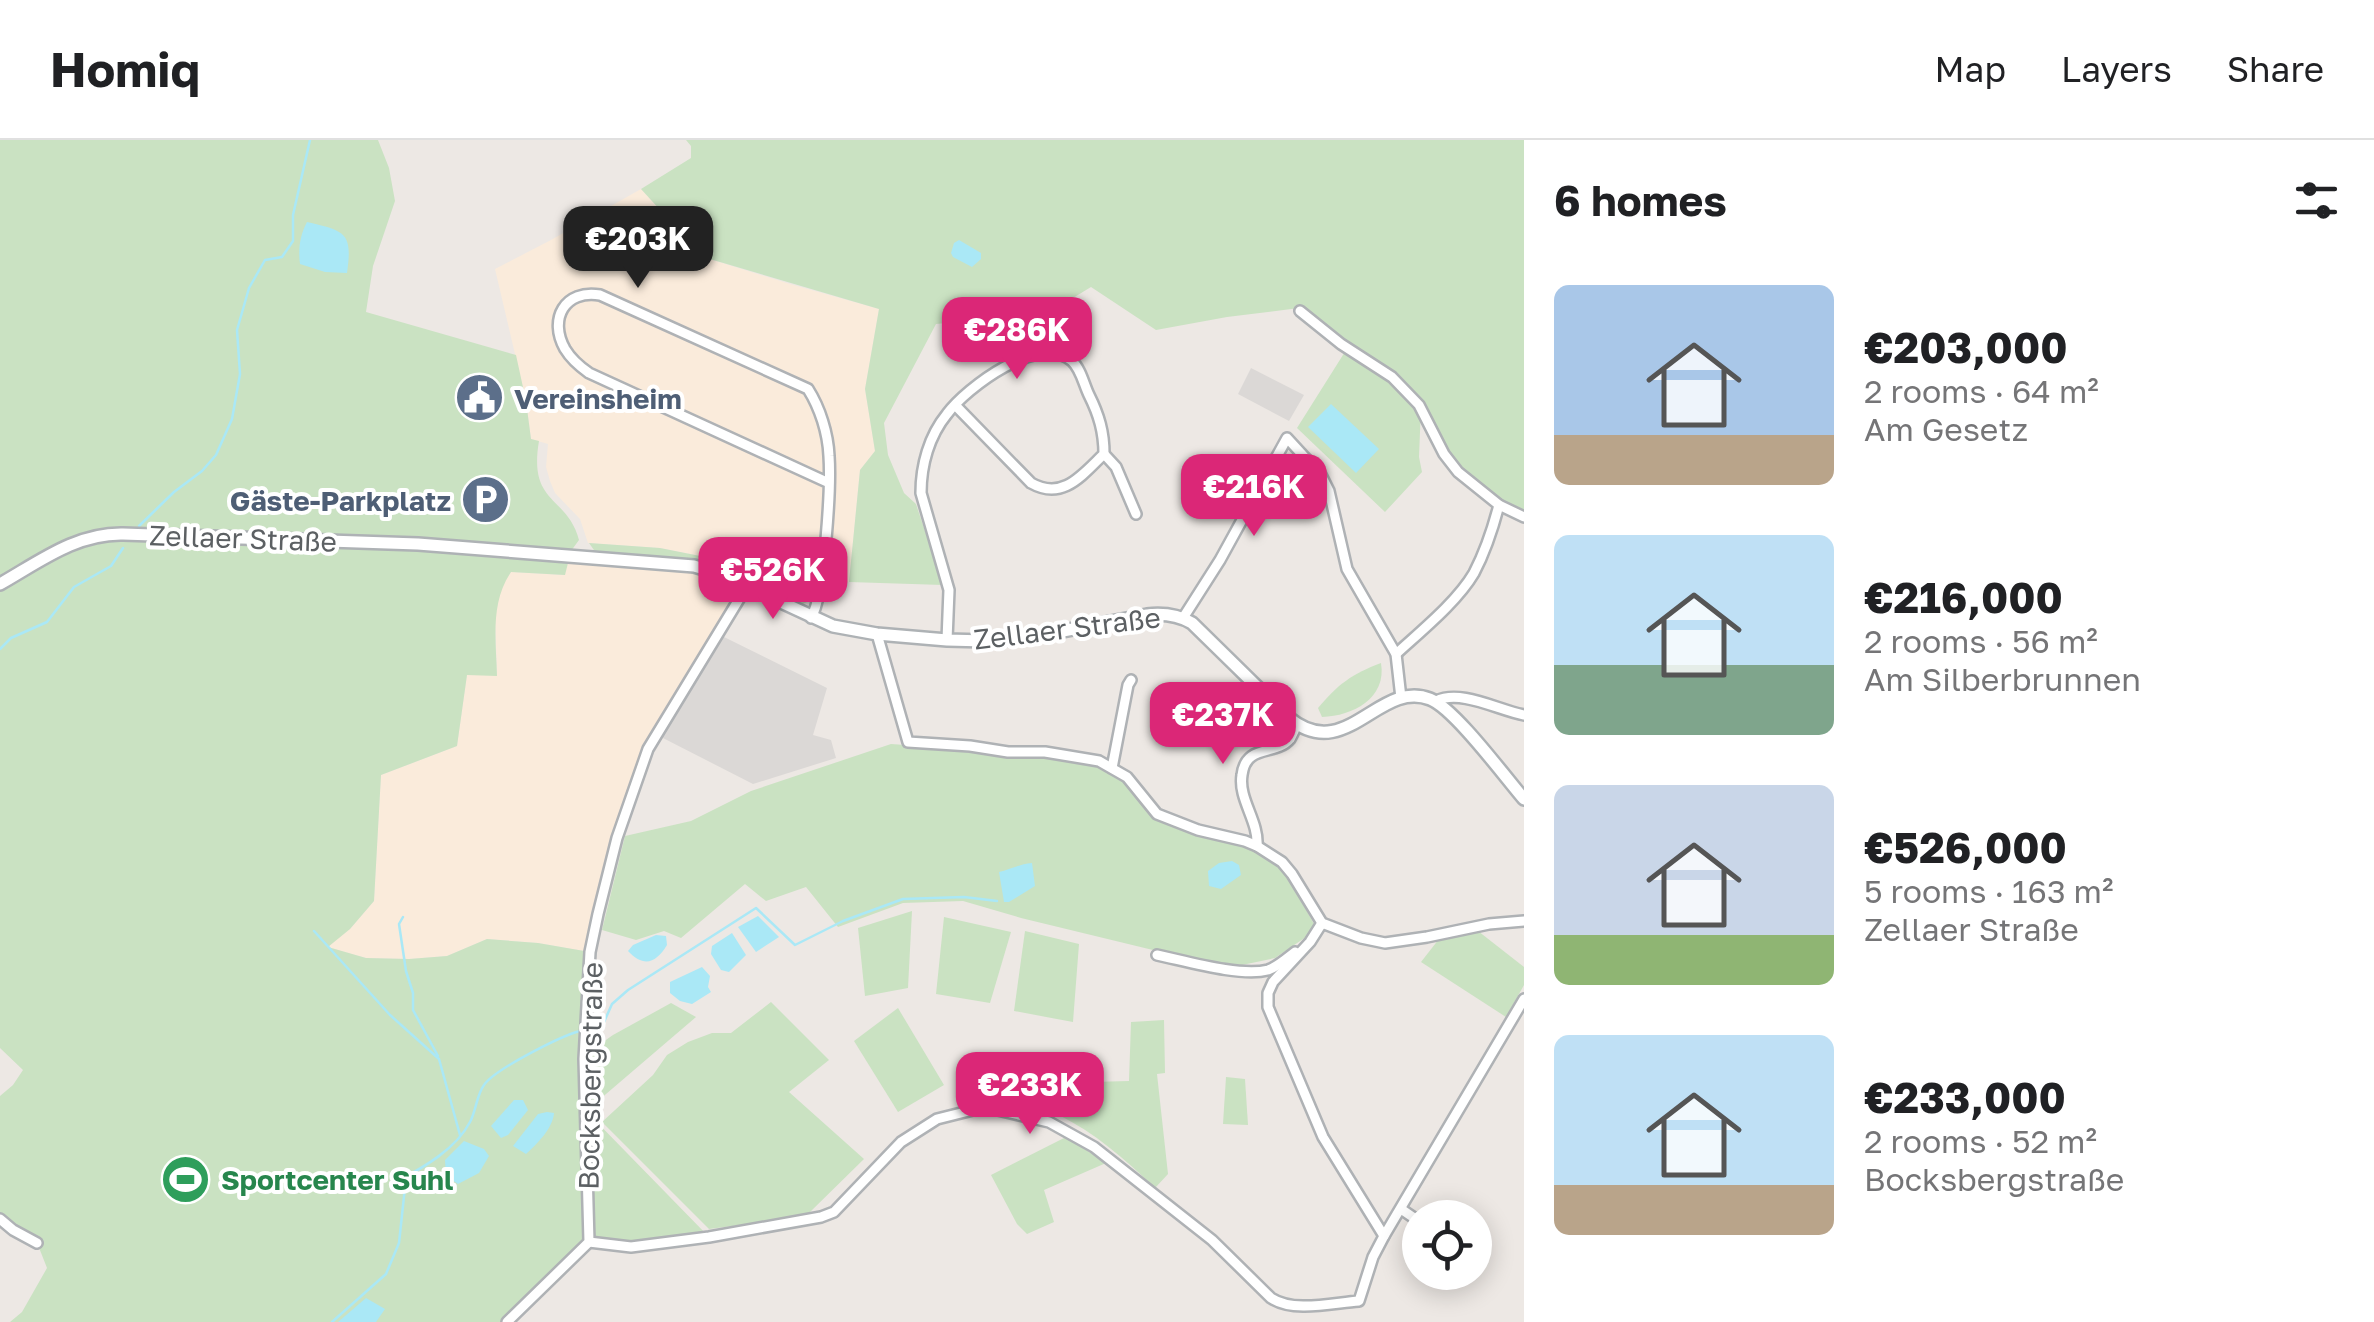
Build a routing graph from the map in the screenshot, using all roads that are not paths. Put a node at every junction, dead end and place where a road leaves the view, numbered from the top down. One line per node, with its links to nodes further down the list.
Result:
1 (1300, 311): 5 (street)
2 (954, 405): 3 (street); 3 (street); 13 (street)
3 (1104, 454): 6 (street)
4 (829, 482): 4 (street); 10 (street)
5 (1500, 505): 7 (street); 14 (street)
6 (1136, 514)
7 (1524, 518)
8 (0, 584): 9 (street, Zellaer Straße)
9 (747, 586): 10 (street, Zellaer Straße); 31 (street, Bocksbergstraße)
10 (812, 618): 12 (street, Zellaer Straße)
11 (1182, 618): 13 (street, Zellaer Straße); 14 (street); 19 (street, Zellaer Straße)
12 (877, 634): 13 (street, Zellaer Straße); 20 (street)
13 (946, 640)
14 (1396, 654): 16 (street)
15 (1131, 680): 20 (street)
16 (1401, 698): 17 (street); 19 (street)
17 (1436, 701): 18 (street); 21 (street)
18 (1524, 714)
19 (1297, 725): 22 (street)
20 (1112, 768): 22 (street)
21 (1524, 799)
22 (1257, 846): 24 (street)
23 (1524, 921): 24 (street)
24 (1322, 923): 25 (street)
25 (1310, 942): 26 (street); 30 (street)
26 (1157, 955)
27 (1524, 1000): 28 (street)
28 (1401, 1209): 30 (street)
29 (0, 1219): 32 (street)
30 (1384, 1236): 31 (street)
31 (589, 1242): 33 (street)
32 (37, 1243)
33 (508, 1322)

